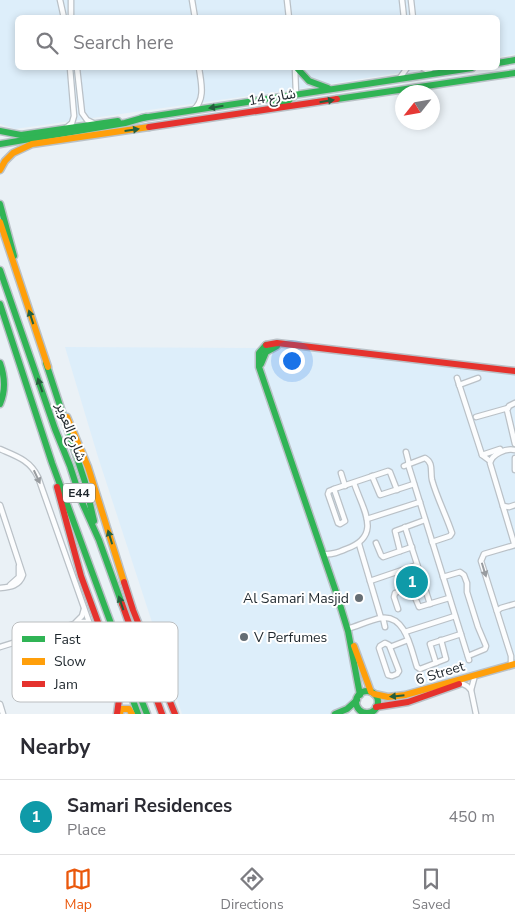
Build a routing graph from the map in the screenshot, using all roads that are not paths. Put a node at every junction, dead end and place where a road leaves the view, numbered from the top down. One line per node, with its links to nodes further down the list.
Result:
1 (60, 0): 7 (street)
2 (71, 0): 8 (street)
3 (192, 0): 9 (street)
4 (287, 0): 10 (street)
5 (402, 0): 11 (street)
6 (411, 0): 12 (street)
7 (63, 15)
8 (71, 15)
9 (194, 15)
10 (289, 15)
11 (404, 15)
12 (413, 15)
13 (515, 60): 14 (main road)
14 (500, 63)
15 (70, 70): 29 (street)
16 (77, 70): 33 (street)
17 (199, 70): 34 (street)
18 (296, 70): 32 (street)
19 (298, 70): 30 (main road)
20 (405, 70): 26 (street)
21 (426, 70): 23 (street)
22 (460, 70): 23 (main road, شارع 14)
23 (436, 74): 25 (main road, شارع 14)
24 (515, 74): 28 (main road, شارع 14)
25 (415, 77): 26 (main road, شارع 14); 27 (main road)
26 (398, 79): 30 (main road, شارع 14)
27 (416, 85)
28 (430, 85)
29 (72, 86): 33 (street); 38 (street)
30 (332, 89): 32 (main road, شارع 14)
31 (395, 90): 35 (main road, شارع 14, one-way to 31)
32 (296, 94): 34 (main road, شارع 14, one-way to 34); 35 (main road)
33 (81, 108): 37 (street)
34 (193, 110): 36 (main road, شارع 14)
35 (264, 111): 41 (main road, شارع 14, one-way to 35)
36 (146, 117): 37 (main road); 40 (main road)
37 (95, 124): 38 (main road)
38 (66, 128): 39 (main road)
39 (0, 131)
40 (0, 144)
41 (0, 170)
42 (0, 204): 44 (main road)
43 (0, 222): 44 (main road)
44 (14, 265): 50 (main road, one-way to 44)
45 (0, 270): 86 (main road, شارع العوير / E44, one-way to 45)
46 (0, 304): 48 (main road, شارع العوير / E44)
47 (0, 310): 48 (main road)
48 (6, 324): 67 (main road, شارع العوير / E44)
49 (0, 363): 56 (main road)
50 (46, 363): 86 (main road); 114 (main road, one-way to 50)
51 (515, 371): 93 (main road)
52 (456, 378): 54 (street)
53 (478, 378): 54 (street)
54 (459, 384): 64 (street)
55 (515, 403): 57 (street)
56 (0, 404)
57 (508, 408): 58 (street); 59 (street)
58 (476, 417)
59 (515, 444)
60 (0, 449): 103 (street, one-way to 103)
61 (500, 449): 64 (street)
62 (515, 450): 66 (street)
63 (406, 452): 68 (street)
64 (482, 455): 66 (street)
65 (515, 458): 69 (street)
66 (490, 461): 80 (street)
67 (52, 463): 111 (main road); 112 (main road, شارع العوير / E44)
68 (407, 465): 73 (street); 88 (street)
69 (515, 470)
70 (341, 473): 74 (street)
71 (372, 476): 72 (street); 76 (street); 76 (street)
72 (354, 483): 74 (street); 83 (street)
73 (414, 484): 76 (street); 77 (street)
74 (345, 486): 75 (street)
75 (334, 490): 75 (street)
76 (397, 490)
77 (420, 502): 83 (street); 84 (street)
78 (0, 505): 82 (street)
79 (515, 505): 80 (street)
80 (503, 506): 90 (street)
81 (0, 511): 82 (street)
82 (3, 518): 98 (street)
83 (367, 519): 89 (street)
84 (425, 520): 85 (street); 88 (street)
85 (405, 527): 91 (street); 92 (street)
86 (99, 540): 113 (main road, شارع العوير / E44, one-way to 86)
87 (376, 542): 92 (street)
88 (432, 542): 95 (street)
89 (359, 544): 93 (street); 96 (street)
90 (514, 544): 105 (street, one-way to 105)
91 (412, 547): 92 (street); 94 (street)
92 (400, 551)
93 (324, 557): 116 (main road)
94 (417, 565): 96 (street); 97 (street)
95 (443, 578): 100 (street); 118 (street)
96 (370, 581): 107 (street)
97 (424, 584): 99 (street); 101 (street)
98 (0, 588)
99 (412, 588): 101 (street); 104 (street)
100 (449, 598): 101 (street); 106 (street)
101 (430, 604)
102 (515, 604): 105 (street)
103 (84, 609): 108 (street); 110 (street)
104 (398, 609)
105 (497, 612): 124 (street)
106 (455, 616): 117 (street); 118 (street)
107 (382, 618): 115 (street); 116 (street); 117 (street)
108 (76, 622)
109 (82, 622): 110 (street)
110 (89, 622)
111 (98, 622)
112 (110, 622)
113 (129, 622)
114 (139, 622)
115 (385, 627)
116 (348, 630): 130 (main road); 131 (main road)
117 (405, 632): 119 (street)
118 (461, 634): 120 (street)
119 (408, 640): 122 (street); 125 (street)
120 (441, 640): 125 (street); 125 (street)
121 (12, 644): 123 (street)
122 (390, 647): 122 (street)
123 (0, 648)
124 (513, 654): 126 (street)
125 (436, 663)
126 (513, 665): 127 (main road, 6 Street); 130 (main road, 6 Street, one-way to 130)
127 (474, 679): 128 (main road, 6 Street); 129 (street)
128 (461, 684): 129 (street); 138 (main road, 6 Street)
129 (471, 690): 149 (street)
130 (372, 693): 131 (main road); 138 (main road)
131 (358, 698): 139 (main road); 147 (main road)
132 (119, 702): 141 (main road)
133 (134, 702): 143 (main road)
134 (142, 702): 144 (main road, شارع العوير / E44)
135 (158, 702): 145 (main road, شارع العوير / E44, one-way to 135)
136 (170, 702): 146 (main road, one-way to 136)
137 (0, 704): 140 (street)
138 (376, 710): 139 (main road)
139 (365, 712): 148 (main road)
140 (3, 714)
141 (119, 714): 142 (main road)
142 (132, 714)
143 (138, 714)
144 (147, 714)
145 (162, 714)
146 (175, 714)
147 (335, 714)
148 (353, 714)
149 (476, 714)

